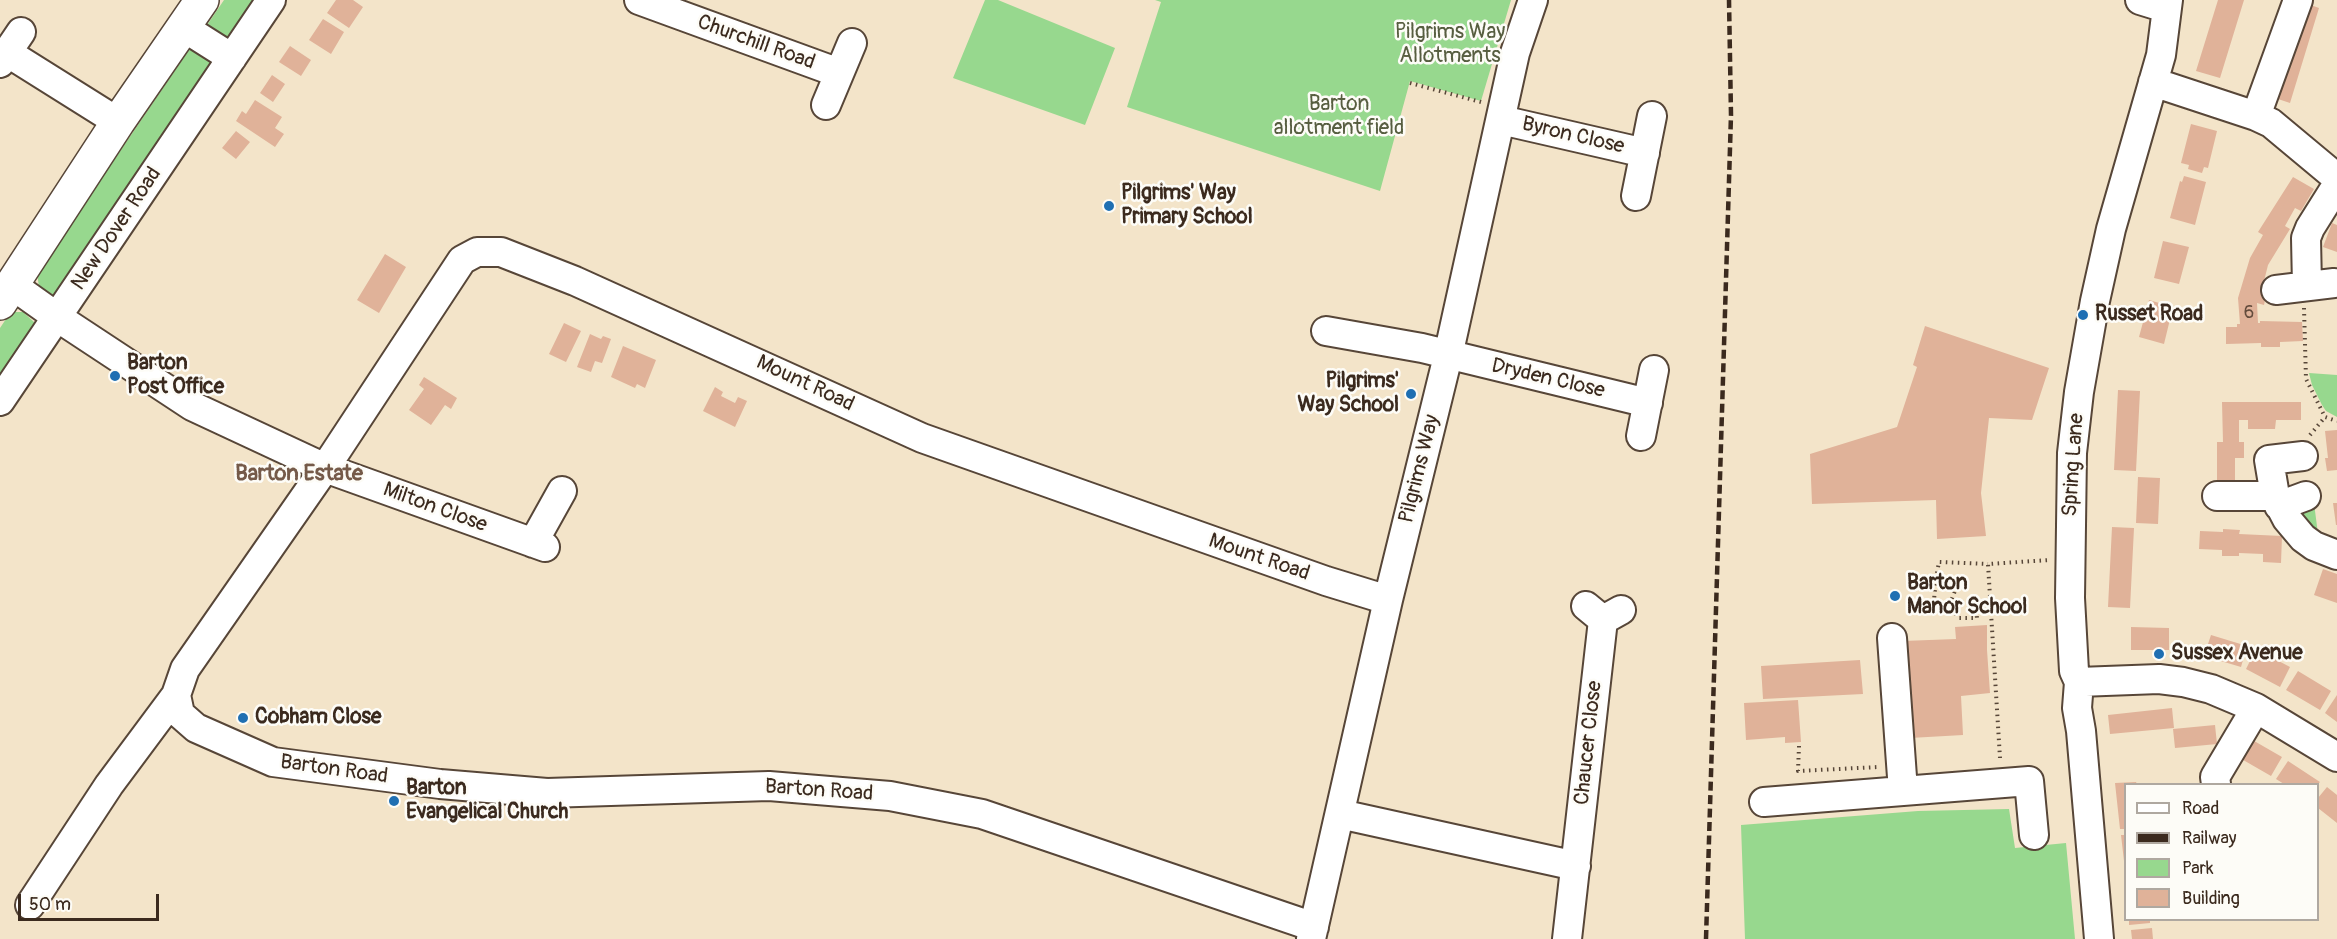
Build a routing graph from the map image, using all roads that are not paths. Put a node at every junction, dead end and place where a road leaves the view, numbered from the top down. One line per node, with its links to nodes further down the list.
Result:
1 (202, 0): 7 (main road)
2 (272, 0): 10 (street, New Dover Road)
3 (639, 0): 11 (street, Churchill Road)
4 (1533, 0): 14 (street, Pilgrims Way)
5 (2298, 0): 16 (street)
6 (2158, 3): 12 (street, Spring Lane)
7 (183, 27): 10 (street); 17 (main road)
8 (852, 43): 11 (street, Churchill Road)
9 (10, 49): 17 (street)
10 (232, 58): 24 (street, New Dover Road)
11 (839, 73): 13 (street, Churchill Road)
12 (2153, 82): 16 (street); 41 (street, Spring Lane)
13 (826, 105)
14 (1502, 113): 18 (street, Byron Close); 26 (street, Pilgrims Way)
15 (1653, 116): 18 (street, Byron Close)
16 (2256, 116): 19 (street)
17 (118, 122): 23 (main road)
18 (1645, 153): 21 (street, Byron Close)
19 (2337, 178)
20 (2337, 185): 22 (street)
21 (1636, 196)
22 (2305, 286)
23 (6, 294): 24 (street)
24 (57, 317): 28 (street, New Dover Road); 32 (street)
25 (1326, 331): 26 (street, Dryden Close)
26 (1448, 356): 29 (street, Dryden Close); 38 (street, Pilgrims Way)
27 (1654, 370): 29 (street)
28 (0, 400)
29 (1647, 403): 30 (street)
30 (1641, 436)
31 (2303, 456): 34 (street)
32 (325, 468): 33 (street, Milton Close); 38 (street, Mount Road); 42 (street)
33 (562, 491)
34 (2275, 494): 35 (street); 36 (street); 37 (street)
35 (2217, 496)
36 (2306, 496)
37 (2337, 555)
38 (1388, 600): 48 (street, Pilgrims Way)
39 (1604, 612): 50 (street, Chaucer Close)
40 (1892, 638): 46 (street)
41 (2079, 682): 43 (street); 54 (street, Spring Lane)
42 (176, 696): 51 (street); 52 (street, Barton Road)
43 (2256, 708): 44 (street); 45 (street)
44 (2337, 757)
45 (2216, 783)
46 (1903, 791): 47 (street); 49 (street)
47 (1764, 802)
48 (1340, 814): 50 (street); 52 (street, Pilgrims Way)
49 (2034, 835)
50 (1576, 866): 53 (street, Chaucer Close)
51 (31, 906)
52 (1312, 933)
53 (1567, 939)
54 (2099, 939)

